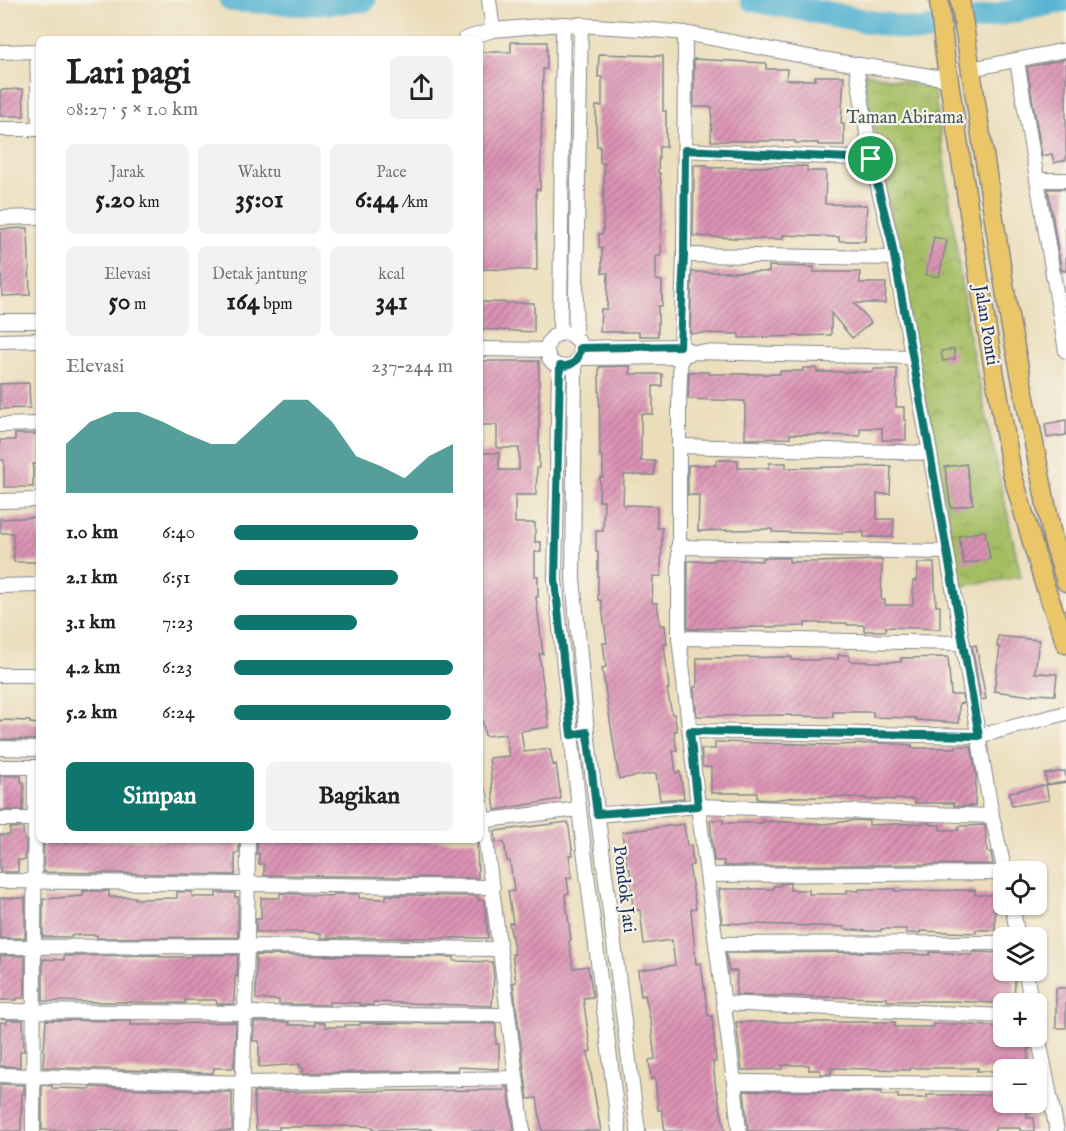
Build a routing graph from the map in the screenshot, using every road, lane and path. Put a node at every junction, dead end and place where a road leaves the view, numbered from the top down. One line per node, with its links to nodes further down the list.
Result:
1 (960, 1): 13 (main road, Jalan Ponti)
2 (939, 3): 15 (main road, Jalan Ponti)
3 (489, 5): 6 (street)
4 (563, 24): 5 (street); 6 (street); 28 (street)
5 (581, 24): 7 (street); 35 (street, Pondok Jati)
6 (493, 30): 8 (street)
7 (686, 33): 14 (street); 18 (street)
8 (478, 36)
9 (1066, 50): 12 (street)
10 (36, 51): 11 (street)
11 (0, 52)
12 (1012, 61): 13 (street); 20 (street)
13 (975, 62): 46 (main road, Jalan Ponti)
14 (855, 64): 15 (street); 19 (street)
15 (949, 80): 51 (main road, Jalan Ponti)
16 (36, 128): 17 (street)
17 (0, 129)
18 (685, 150): 19 (street); 24 (street)
19 (871, 159): 25 (street)
20 (1037, 180): 21 (street); 34 (street)
21 (1066, 180)
22 (36, 217): 23 (street)
23 (0, 218)
24 (684, 255): 25 (street); 33 (street)
25 (894, 258): 36 (street)
26 (0, 321): 27 (street)
27 (36, 321)
28 (560, 334): 32 (street); 35 (street)
29 (36, 340): 30 (street)
30 (0, 341)
31 (483, 349): 32 (street)
32 (547, 350): 37 (street)
33 (680, 351): 35 (street); 36 (street); 40 (street)
34 (1066, 351)
35 (577, 352): 37 (street); 56 (street, Pondok Jati)
36 (912, 357): 41 (street)
37 (560, 366): 57 (street, Pondok Jati)
38 (36, 424): 39 (street)
39 (0, 425)
40 (679, 446): 41 (street); 44 (street)
41 (930, 453): 45 (street)
42 (36, 500): 43 (street)
43 (0, 501)
44 (678, 547): 45 (street); 49 (street)
45 (946, 552): 50 (street)
46 (1066, 582)
47 (36, 585): 48 (street)
48 (0, 586)
49 (679, 638): 50 (street); 55 (street)
50 (963, 643): 58 (street)
51 (1066, 644)
52 (0, 675): 53 (street)
53 (36, 675)
54 (1066, 713): 58 (street)
55 (690, 731): 58 (street); 63 (street)
56 (587, 732): 57 (street); 65 (street, Pondok Jati)
57 (571, 735): 64 (street, Pondok Jati)
58 (979, 736): 66 (street)
59 (0, 748): 60 (street)
60 (36, 749)
61 (0, 767): 62 (street)
62 (36, 767)
63 (698, 806): 65 (street); 66 (street); 75 (street)
64 (579, 809): 69 (street); 102 (street, Pondok Jati)
65 (597, 814): 103 (street, Pondok Jati)
66 (992, 816): 73 (street)
67 (0, 819): 68 (street)
68 (36, 819)
69 (483, 821)
70 (483, 827): 79 (street)
71 (36, 843): 76 (street)
72 (248, 843): 78 (street)
73 (1002, 861)
74 (993, 872): 75 (street)
75 (708, 875): 81 (street)
76 (35, 880): 77 (street); 78 (street); 84 (street)
77 (0, 881)
78 (248, 884): 79 (street); 82 (street)
79 (493, 887): 85 (street)
80 (993, 943): 81 (street)
81 (716, 944): 86 (street)
82 (247, 946): 84 (street); 85 (street); 89 (street)
83 (0, 947): 84 (street)
84 (35, 947): 88 (street)
85 (499, 948): 90 (street)
86 (724, 1003): 91 (street); 95 (street)
87 (0, 1011): 88 (street)
88 (34, 1012): 89 (street); 93 (street)
89 (245, 1013): 90 (street); 96 (street)
90 (507, 1015): 94 (street)
91 (993, 1015)
92 (0, 1075): 93 (street)
93 (33, 1075): 96 (street); 99 (street)
94 (515, 1078): 96 (street); 101 (street)
95 (734, 1082): 97 (street); 104 (street)
96 (242, 1083): 100 (street)
97 (993, 1084)
98 (1047, 1100): 105 (street)
99 (33, 1131)
100 (241, 1131)
101 (523, 1131)
102 (619, 1131)
103 (638, 1131)
104 (739, 1131)
105 (1057, 1131)

